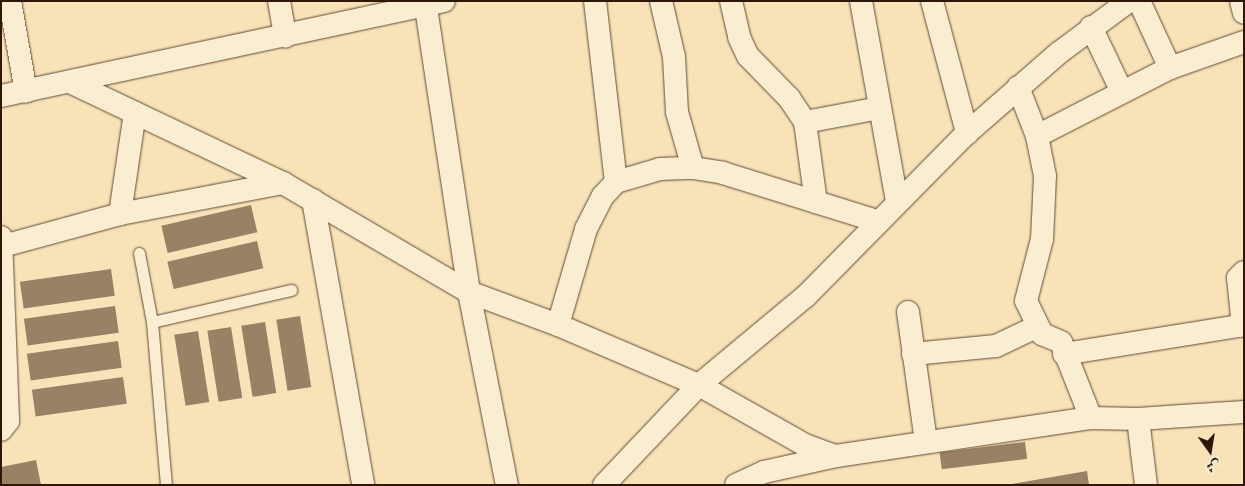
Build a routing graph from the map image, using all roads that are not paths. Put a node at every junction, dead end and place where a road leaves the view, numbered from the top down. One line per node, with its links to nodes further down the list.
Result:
1 (10, 1): 19 (street)
2 (280, 1): 14 (street)
3 (595, 1): 28 (street)
4 (661, 1): 27 (street)
5 (731, 1): 24 (street)
6 (861, 1): 22 (street)
7 (932, 1): 25 (street)
8 (1129, 1): 13 (street)
9 (1139, 1): 16 (street)
10 (1241, 1): 12 (street)
11 (431, 2): 14 (street); 39 (street)
12 (1244, 13)
13 (1091, 27): 18 (street); 20 (street)
14 (285, 36): 17 (street)
15 (1244, 42): 16 (street)
16 (1170, 68): 20 (street)
17 (70, 82): 19 (street); 23 (street)
18 (1018, 88): 25 (street); 26 (street)
19 (26, 92): 21 (street)
20 (1122, 92): 26 (street)
21 (1, 96)
22 (880, 108): 24 (street); 32 (street)
23 (135, 113): 29 (street); 33 (street)
24 (805, 122): 31 (street)
25 (967, 133): 32 (street)
26 (1037, 136): 43 (street)
27 (693, 168): 28 (street); 31 (street)
28 (616, 182): 42 (street)
29 (283, 183): 30 (street); 33 (street)
30 (313, 200): 39 (street); 54 (street)
31 (816, 202): 34 (street)
32 (897, 202): 34 (street)
33 (120, 214): 35 (street)
34 (877, 221): 46 (street)
35 (2, 241): 50 (street)
36 (139, 252): 41 (lane)
37 (1244, 272): 45 (street)
38 (290, 290): 41 (lane)
39 (469, 292): 42 (street); 55 (street)
40 (908, 312): 44 (street)
41 (152, 322): 53 (lane)
42 (558, 324): 46 (street)
43 (1036, 327): 44 (street); 45 (street)
44 (913, 354): 51 (street)
45 (1064, 354): 48 (street)
46 (700, 385): 52 (street); 56 (street)
47 (1244, 412): 49 (street)
48 (1091, 418): 49 (street); 51 (street)
49 (1138, 419): 58 (street)
50 (1, 430)
51 (926, 441): 52 (street)
52 (836, 456): 57 (street)
53 (166, 485)
54 (363, 485)
55 (507, 485)
56 (604, 485)
57 (736, 485)
58 (1146, 485)

